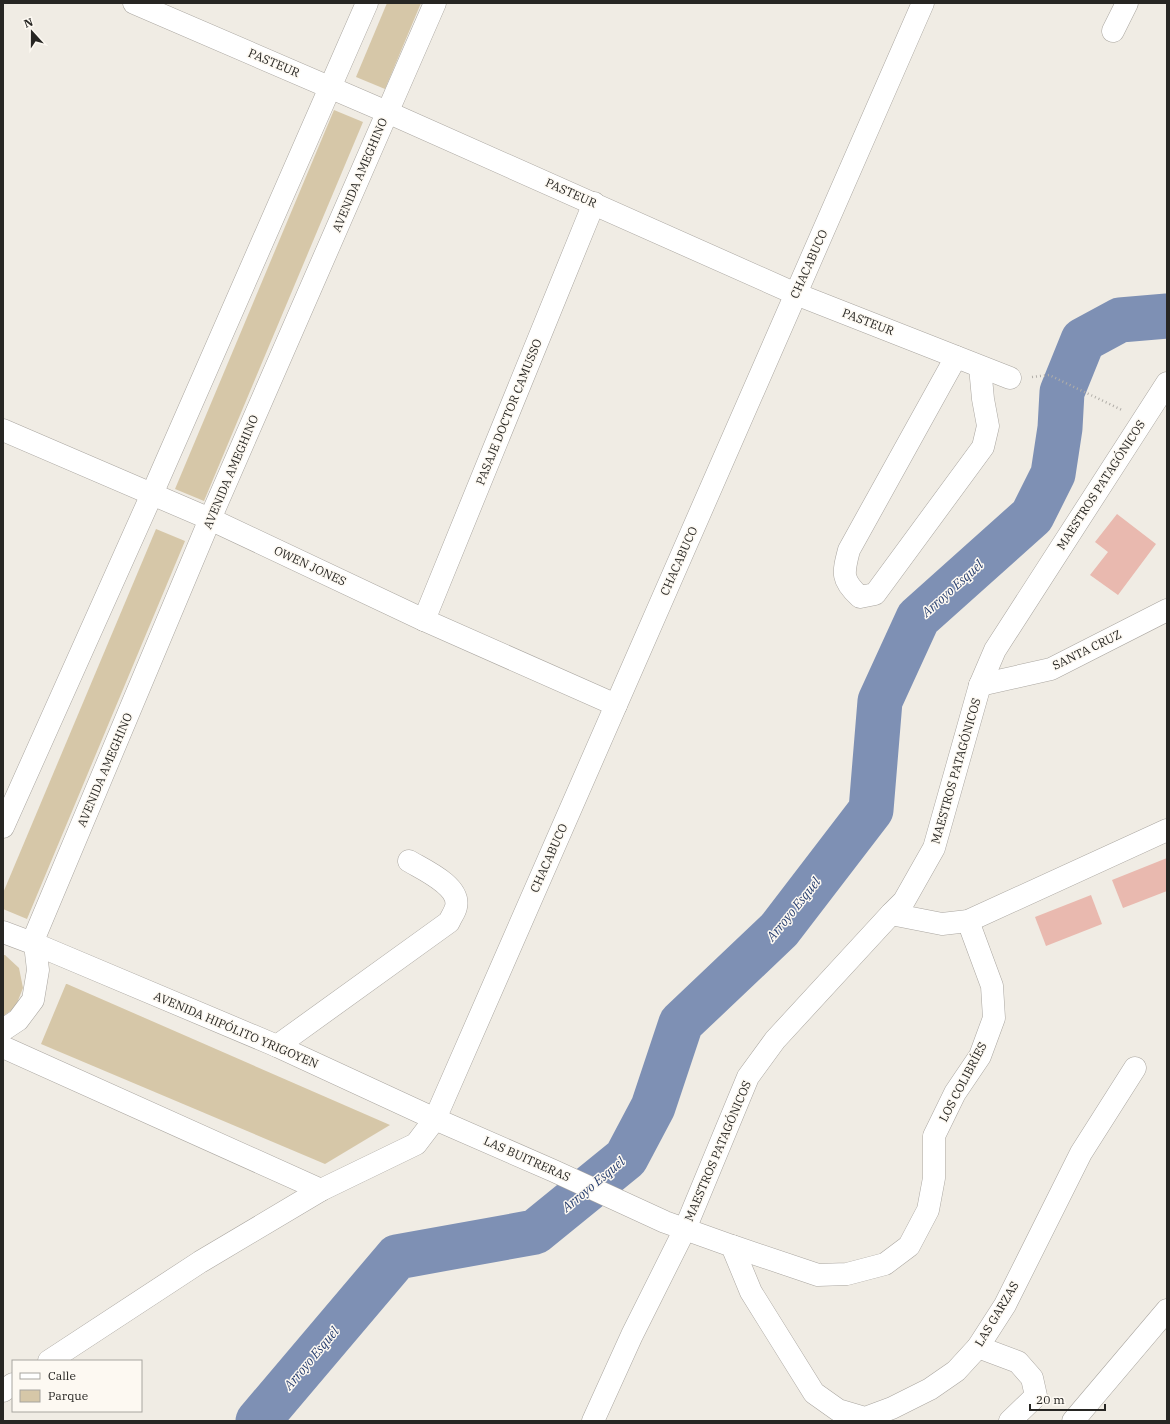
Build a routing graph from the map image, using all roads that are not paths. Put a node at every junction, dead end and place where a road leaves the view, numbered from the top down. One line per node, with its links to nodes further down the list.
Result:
1 (134, 3): 7 (main road, PASTEUR)
2 (367, 3): 7 (main road)
3 (435, 3): 8 (main road, AVENIDA AMEGHINO)
4 (923, 3): 10 (main road, CHACABUCO)
5 (1127, 3): 6 (main road)
6 (1113, 30)
7 (330, 87): 8 (main road, PASTEUR); 16 (main road)
8 (387, 112): 9 (main road, PASTEUR); 17 (main road, AVENIDA AMEGHINO)
9 (594, 203): 10 (main road, PASTEUR); 19 (main road, PASAJE DOCTOR CAMUSSO)
10 (796, 294): 11 (main road, PASTEUR); 21 (main road, CHACABUCO)
11 (956, 357): 12 (main road, PASTEUR); 12 (main road)
12 (980, 367): 13 (main road, PASTEUR)
13 (1010, 378)
14 (1167, 383): 20 (main road, MAESTROS PATAGÓNICOS)
15 (3, 430): 16 (main road, OWEN JONES)
16 (152, 494): 17 (main road, OWEN JONES); 22 (main road)
17 (210, 519): 19 (main road, OWEN JONES); 28 (main road, AVENIDA AMEGHINO)
18 (1167, 610): 20 (main road, SANTA CRUZ)
19 (424, 620): 21 (main road, OWEN JONES)
20 (980, 685): 25 (main road, MAESTROS PATAGÓNICOS)
21 (616, 705): 33 (main road, CHACABUCO)
22 (3, 827)
23 (1167, 830): 26 (main road)
24 (409, 861): 30 (main road)
25 (890, 914): 26 (main road); 35 (main road, MAESTROS PATAGÓNICOS)
26 (968, 921): 36 (main road, LOS COLIBRÍES)
27 (3, 932): 28 (main road, AVENIDA HIPÓLITO YRIGOYEN)
28 (33, 944): 29 (main road); 30 (main road, AVENIDA HIPÓLITO YRIGOYEN)
29 (3, 1030)
30 (277, 1046): 33 (main road, AVENIDA HIPÓLITO YRIGOYEN)
31 (3, 1047): 34 (main road)
32 (1135, 1068): 38 (main road, LAS GARZAS)
33 (435, 1119): 34 (main road, CHACABUCO); 35 (main road, LAS BUITRERAS)
34 (321, 1190): 39 (main road, CHACABUCO)
35 (675, 1225): 36 (main road); 42 (main road, MAESTROS PATAGÓNICOS)
36 (732, 1246): 38 (main road, LAS GARZAS)
37 (1167, 1310): 44 (main road)
38 (978, 1348): 43 (main road)
39 (51, 1360)
40 (12, 1385): 41 (main road)
41 (3, 1391)
42 (593, 1421)
43 (1010, 1421)
44 (1073, 1421)

